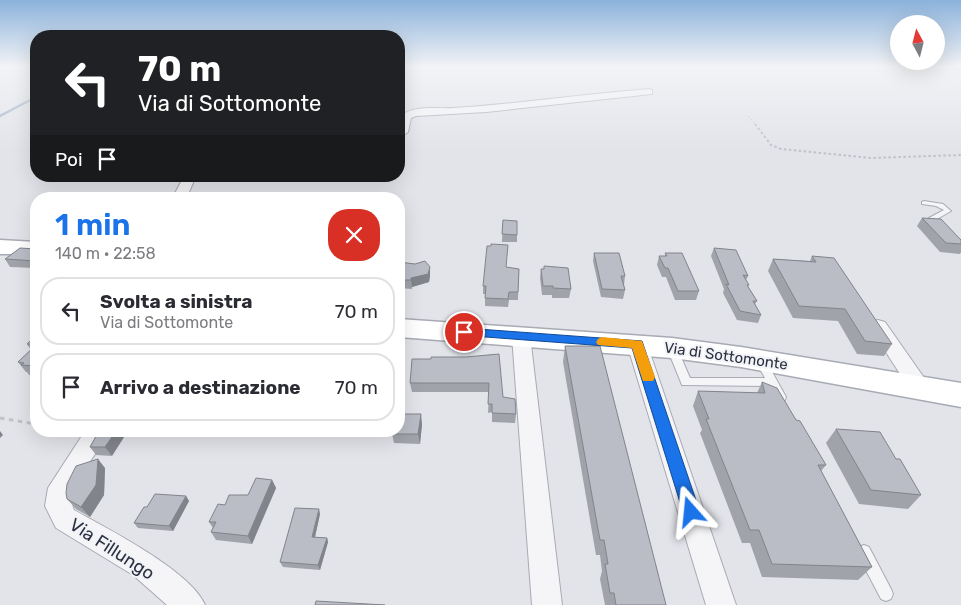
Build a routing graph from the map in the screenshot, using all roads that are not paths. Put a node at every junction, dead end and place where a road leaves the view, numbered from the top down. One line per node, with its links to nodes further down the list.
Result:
1 (619, 94): 2 (street)
2 (405, 123)
3 (924, 203): 4 (lane)
4 (948, 234)
5 (0, 247): 6 (main road)
6 (30, 248)
7 (866, 308): 12 (street)
8 (405, 328): 9 (main road, Via di Sottomonte)
9 (521, 336): 10 (main road, Via di Sottomonte); 19 (street)
10 (637, 344): 11 (main road, Via di Sottomonte); 20 (street)
11 (766, 371): 12 (main road, Via di Sottomonte); 14 (lane)
12 (920, 388): 13 (main road, Via di Sottomonte)
13 (961, 395)
14 (786, 407)
15 (94, 437): 18 (street, Via Fillungo)
16 (859, 543): 17 (lane)
17 (886, 594)
18 (190, 605)
19 (547, 605)
20 (721, 605)

